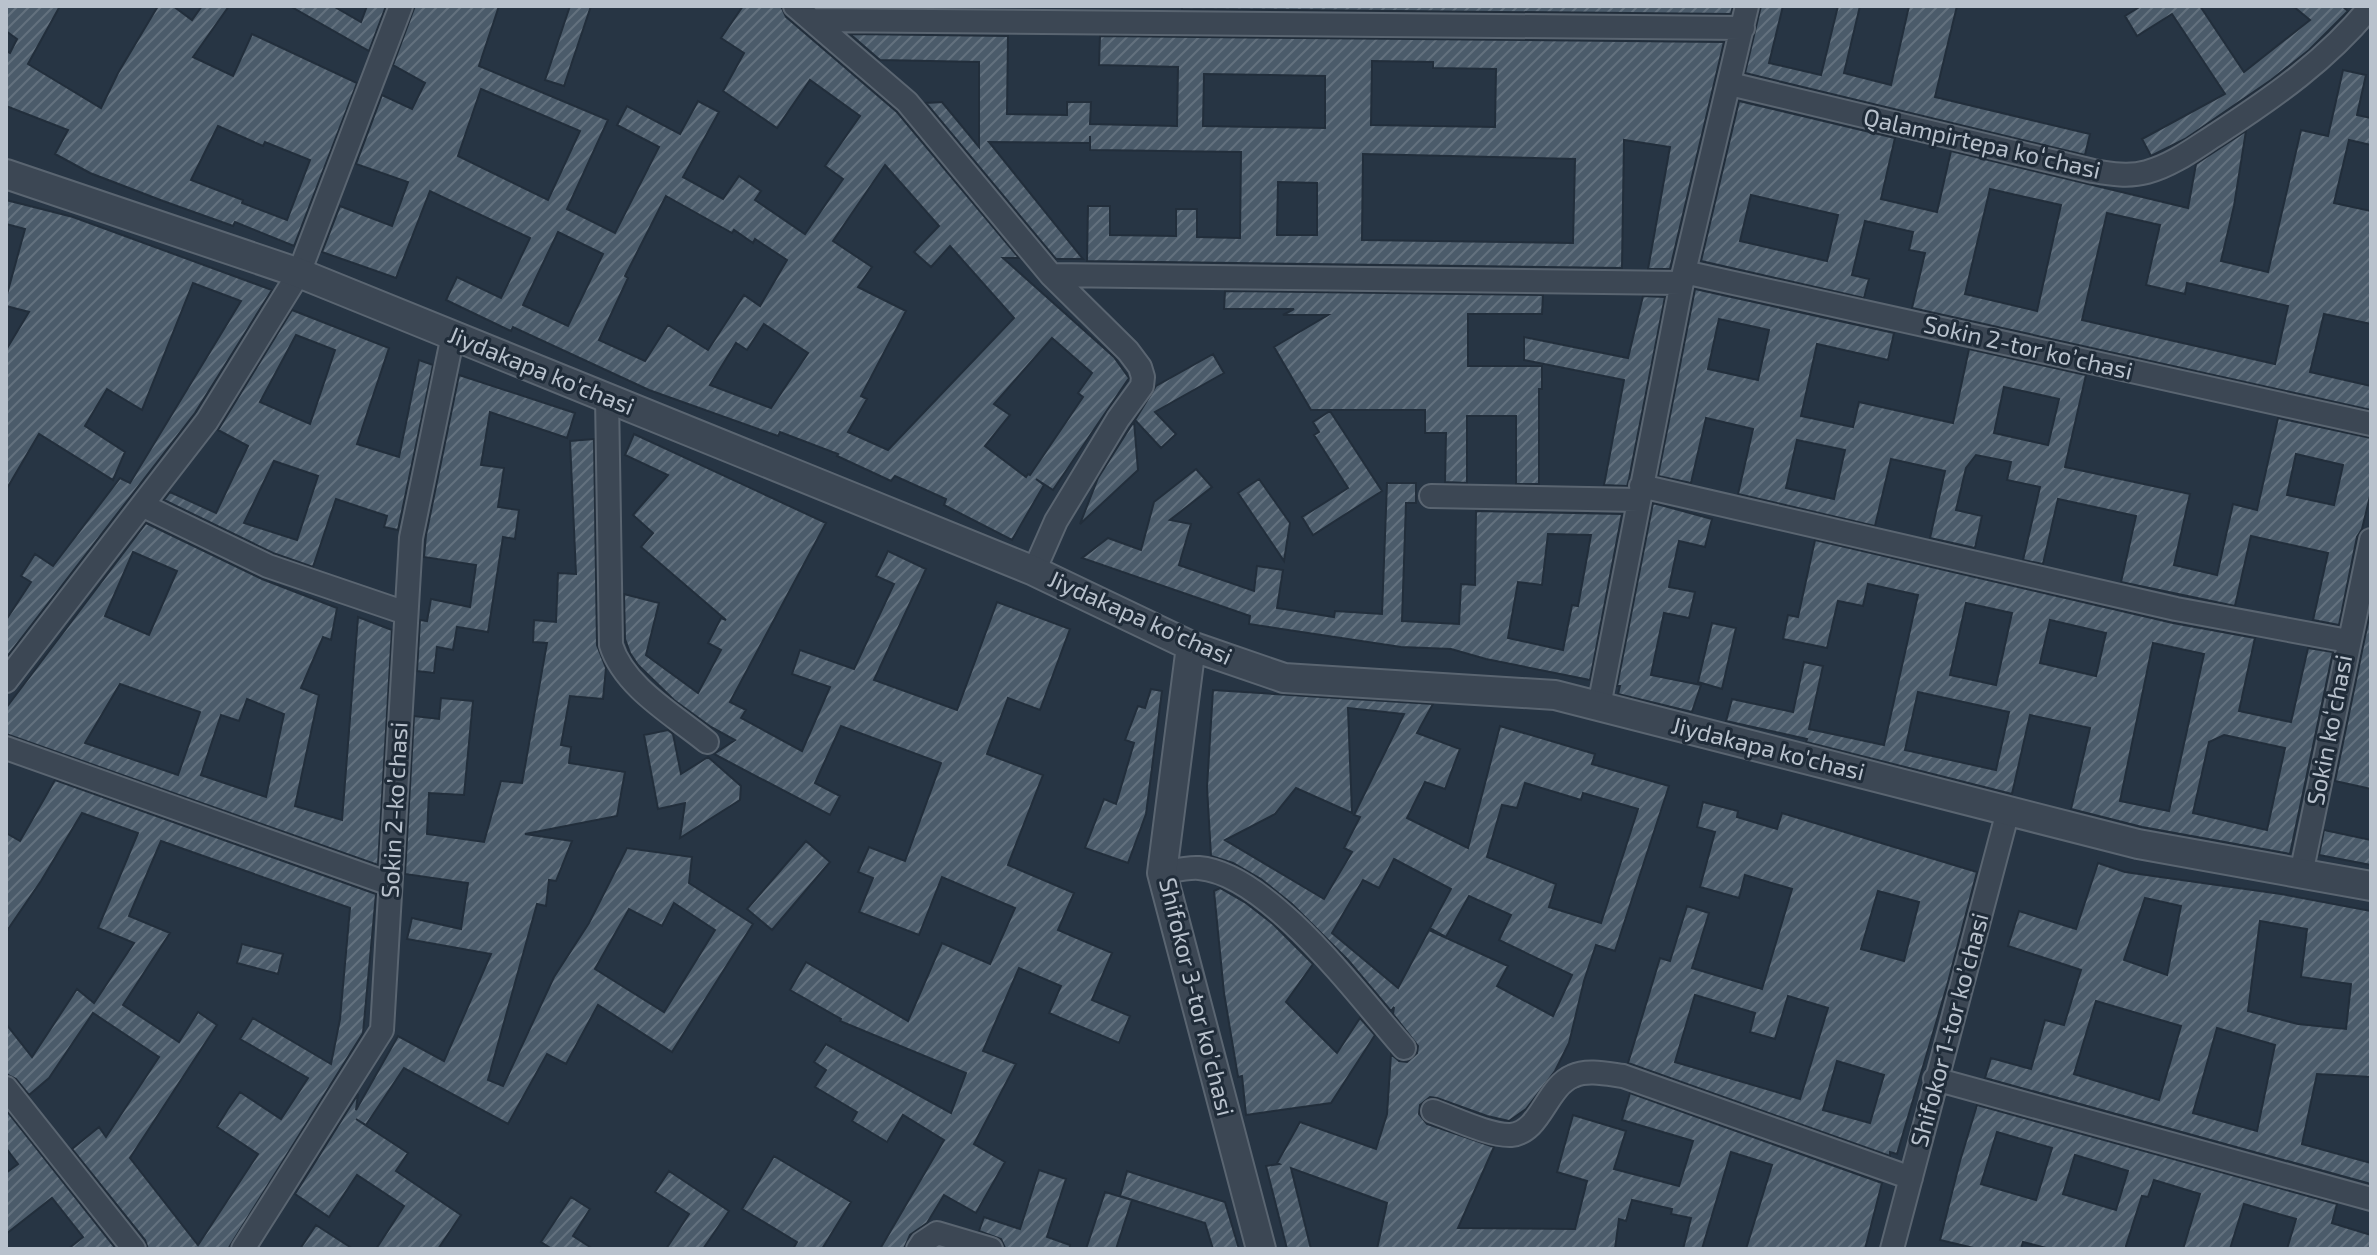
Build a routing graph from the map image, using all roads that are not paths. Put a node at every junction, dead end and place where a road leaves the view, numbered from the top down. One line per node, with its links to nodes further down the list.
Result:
1 (401, 6): 7 (street)
2 (2371, 6): 5 (street, Qalampirtepa koʻchasi)
3 (804, 13): 4 (street); 8 (street)
4 (1745, 17): 5 (street)
5 (1730, 84): 9 (street)
6 (6, 174): 7 (street, Jiydakapa ko'chasi)
7 (299, 273): 10 (street, Jiydakapa ko'chasi); 15 (street)
8 (1051, 275): 9 (street, Sokin 2-tor koʼchasi); 17 (street)
9 (1683, 277): 12 (street, Sokin 2-tor koʼchasi); 13 (street)
10 (453, 335): 11 (street, Jiydakapa ko'chasi); 18 (street, Sokin 2-koʼchasi)
11 (607, 397): 17 (street, Jiydakapa ko'chasi); 23 (street)
12 (2371, 424)
13 (1640, 493): 14 (street); 19 (street); 22 (street)
14 (1431, 496)
15 (144, 506): 18 (street); 21 (street)
16 (2371, 540): 19 (street, Sokin koʻchasi)
17 (1034, 571): 20 (street, Jiydakapa ko'chasi)
18 (406, 613): 28 (street, Sokin 2-koʼchasi)
19 (2348, 641): 27 (street, Sokin koʻchasi)
20 (1191, 646): 22 (street, Jiydakapa ko'chasi); 26 (street, Shifokor 3-tor koʼchasi)
21 (6, 681)
22 (1599, 706): 25 (street, Jiydakapa ko'chasi)
23 (707, 742)
24 (6, 748): 28 (street)
25 (2008, 811): 27 (street, Jiydakapa ko'chasi); 31 (street, Shifokor 1-tor koʼchasi)
26 (1162, 873): 30 (street); 40 (street, Shifokor 3-tor koʼchasi)
27 (2301, 874): 29 (street, Jiydakapa ko'chasi)
28 (390, 884): 37 (street, Sokin 2-koʼchasi)
29 (2371, 886)
30 (1404, 1048)
31 (1935, 1079): 34 (street, Shifokor 1-tor koʼchasi); 35 (street)
32 (6, 1088): 36 (street)
33 (1433, 1111): 34 (street)
34 (1911, 1178): 41 (street, Shifokor 1-tor koʼchasi)
35 (2371, 1199)
36 (134, 1249)
37 (243, 1249)
38 (918, 1249): 39 (street)
39 (991, 1249)
40 (1261, 1249)
41 (1892, 1249)

